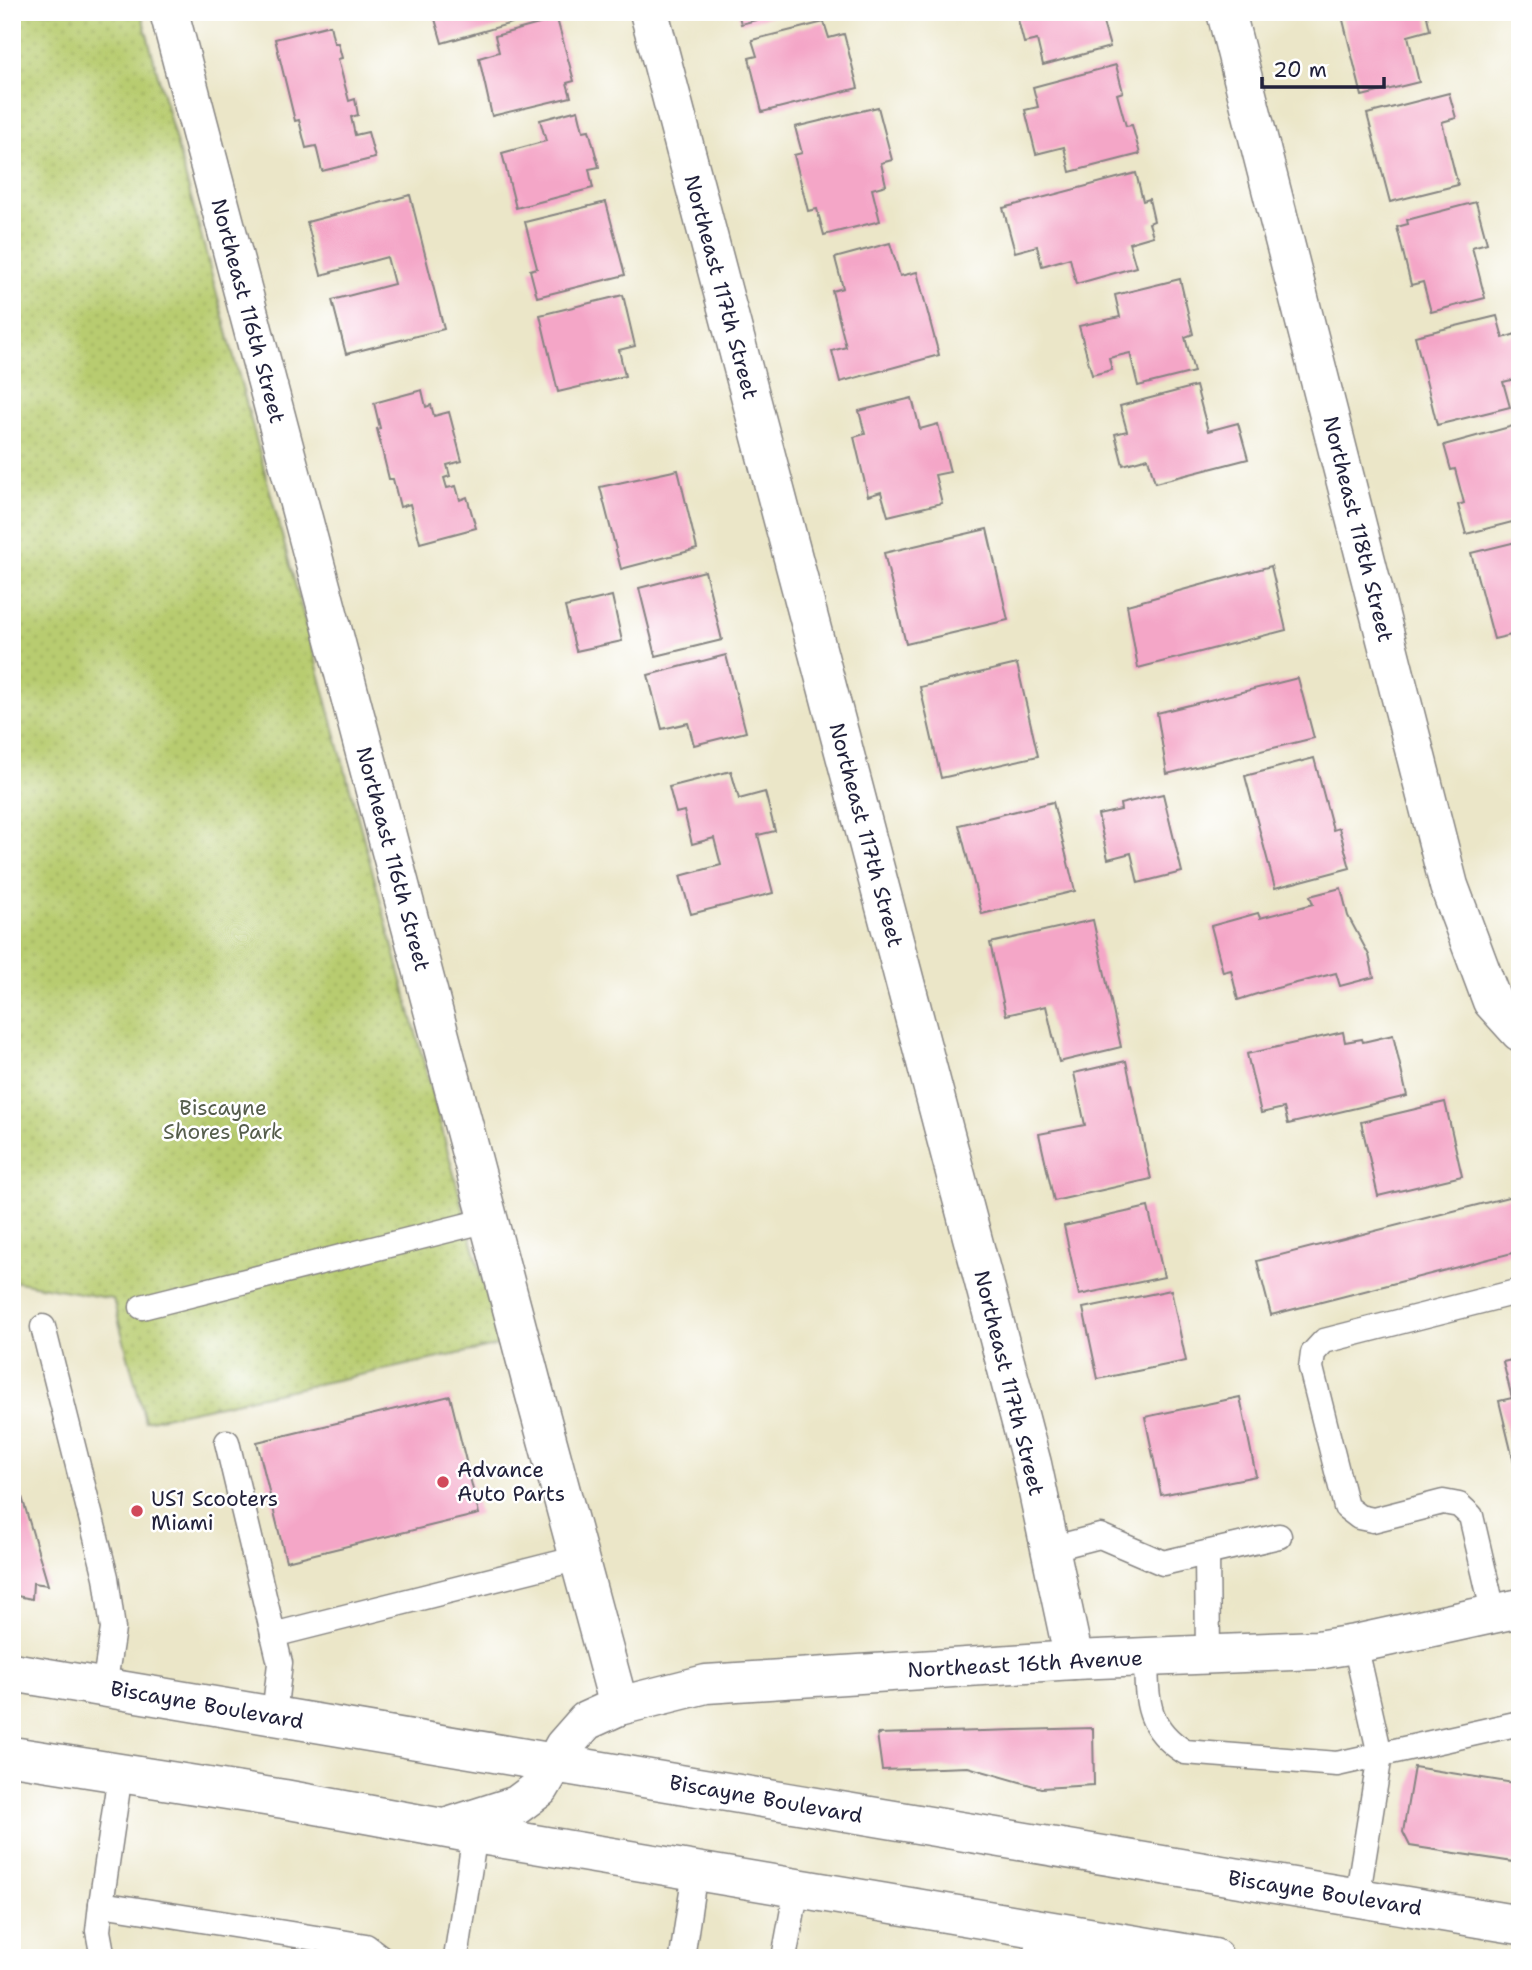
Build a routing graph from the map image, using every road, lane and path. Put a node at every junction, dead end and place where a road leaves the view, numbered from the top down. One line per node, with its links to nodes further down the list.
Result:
1 (169, 12): 5 (street, Northeast 116th Street)
2 (649, 12): 11 (street, Northeast 117th Street)
3 (1226, 12): 4 (street, Northeast 118th Street)
4 (1520, 1032)
5 (488, 1220): 7 (lane); 13 (street, Northeast 116th Street)
6 (1520, 1290): 14 (lane)
7 (142, 1307)
8 (43, 1327): 21 (lane)
9 (227, 1442): 15 (lane)
10 (1279, 1536): 12 (lane)
11 (1050, 1549): 12 (lane); 19 (street, Northeast 117th Street)
12 (1207, 1553): 17 (lane)
13 (579, 1558): 15 (lane); 22 (street, Northeast 116th Street)
14 (1507, 1611): 16 (street, Northeast 16th Avenue)
15 (273, 1635): 23 (lane)
16 (1355, 1644): 17 (street, Northeast 16th Avenue); 25 (lane)
17 (1208, 1655): 18 (street, Northeast 16th Avenue)
18 (1146, 1656): 19 (street, Northeast 16th Avenue); 25 (lane)
19 (1074, 1660): 22 (street, Northeast 16th Avenue)
20 (12, 1672): 21 (street, Biscayne Boulevard)
21 (104, 1688): 23 (street, Biscayne Boulevard)
22 (620, 1706): 27 (street, Northeast 16th Avenue)
23 (274, 1716): 27 (street, Biscayne Boulevard)
24 (1520, 1723): 25 (lane)
25 (1380, 1755): 32 (lane)
26 (12, 1756): 28 (street)
27 (554, 1764): 29 (street, Northeast 16th Avenue); 32 (street, Biscayne Boulevard)
28 (120, 1774): 29 (street); 33 (lane)
29 (459, 1831): 30 (street); 38 (lane)
30 (695, 1871): 31 (street); 39 (lane)
31 (797, 1888): 35 (street); 40 (lane)
32 (1357, 1899): 34 (street, Biscayne Boulevard)
33 (100, 1904): 36 (lane); 37 (lane)
34 (1520, 1925)
35 (1039, 1943): 41 (street)
36 (103, 1958)
37 (382, 1958)
38 (456, 1958)
39 (682, 1958)
40 (784, 1958)
41 (1214, 1958)

